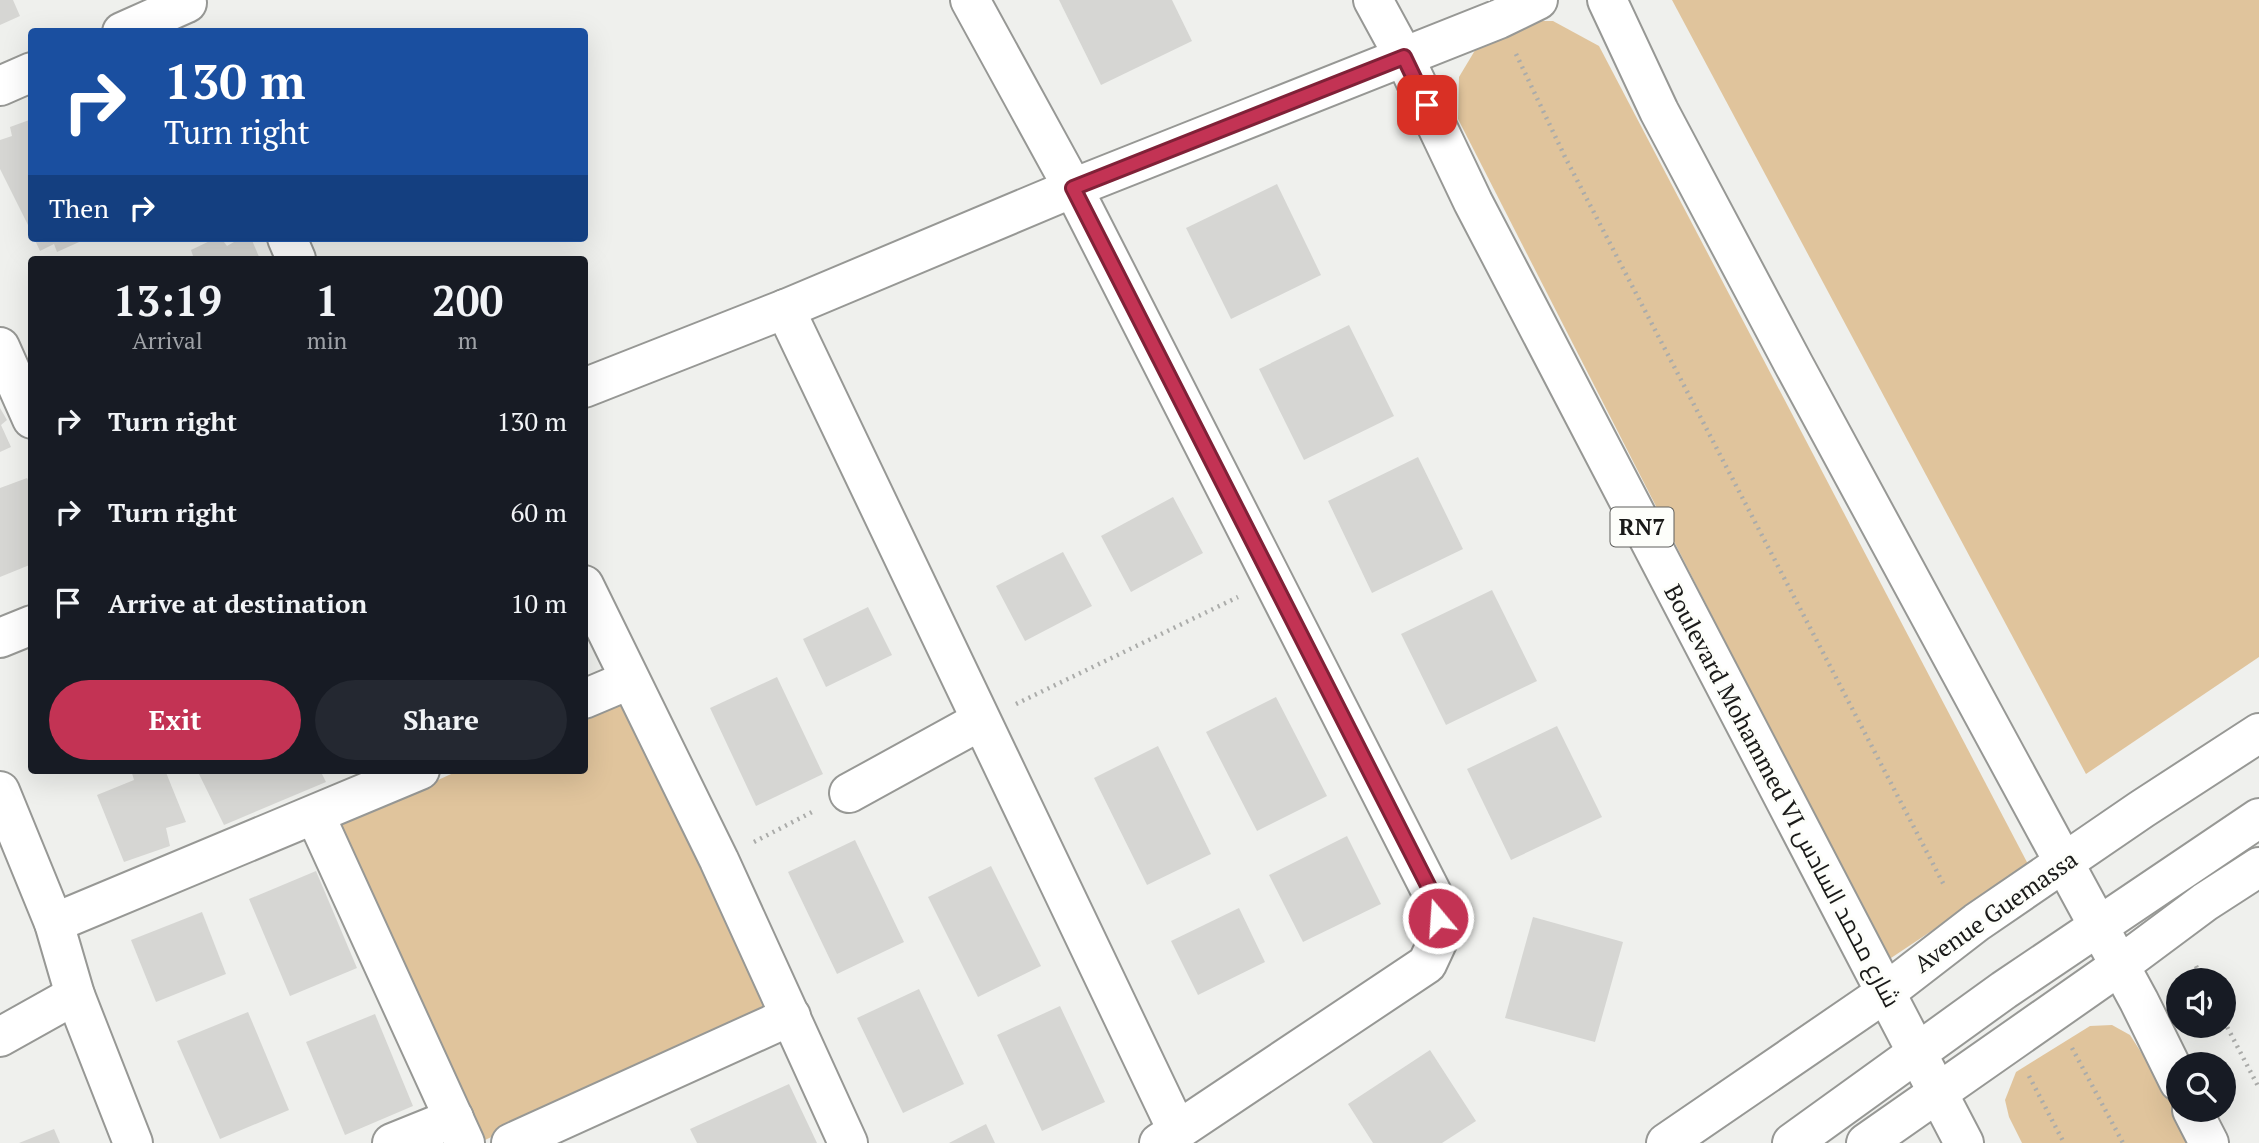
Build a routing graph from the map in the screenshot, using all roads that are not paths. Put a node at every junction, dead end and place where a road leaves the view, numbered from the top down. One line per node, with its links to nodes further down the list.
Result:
1 (970, 0): 10 (street)
2 (1373, 0): 7 (street, Boulevard Mohammed VI شارع محمد السادس / RN7)
3 (1538, 0): 7 (street)
4 (1608, 0): 27 (street)
5 (190, 11): 6 (street)
6 (135, 28)
7 (1404, 57): 10 (street); 32 (street, Boulevard Mohammed VI شارع محمد السادس / RN7)
8 (28, 74): 9 (street)
9 (0, 86)
10 (1073, 188): 11 (street); 41 (street)
11 (785, 309): 13 (street); 20 (street)
12 (0, 347): 14 (street)
13 (588, 386)
14 (28, 410)
15 (588, 593): 18 (street)
16 (28, 627): 17 (street)
17 (0, 638)
18 (629, 680): 19 (street); 34 (street)
19 (588, 697)
20 (980, 721): 24 (street); 41 (street)
21 (2259, 733): 27 (street, Avenue Guemassa)
22 (411, 774): 25 (street)
23 (0, 791): 29 (street)
24 (849, 793)
25 (315, 815): 29 (street); 40 (street)
26 (2259, 818): 30 (street)
27 (2064, 863): 30 (street); 32 (street, Avenue Guemassa)
28 (2259, 867): 31 (street)
29 (54, 923): 33 (street)
30 (2098, 925): 31 (street); 36 (street)
31 (2119, 966): 37 (street); 38 (street)
32 (1885, 993): 36 (street, Boulevard Mohammed VI شارع محمد السادس / RN7); 46 (street, Avenue Guemassa)
33 (75, 995): 35 (street); 42 (street)
34 (791, 1016): 44 (street); 45 (street)
35 (0, 1037)
36 (1916, 1052): 38 (street, Boulevard Mohammed VI شارع محمد السادس / RN7); 47 (street)
37 (2166, 1057)
38 (1937, 1092): 48 (street); 49 (street, Boulevard Mohammed VI شارع محمد السادس / RN7)
39 (2198, 1122): 50 (street)
40 (460, 1130): 43 (street)
41 (1168, 1137)
42 (133, 1143)
43 (392, 1143)
44 (511, 1143)
45 (848, 1143)
46 (1666, 1143)
47 (1792, 1143)
48 (1866, 1143)
49 (1964, 1143)
50 (2209, 1143)

